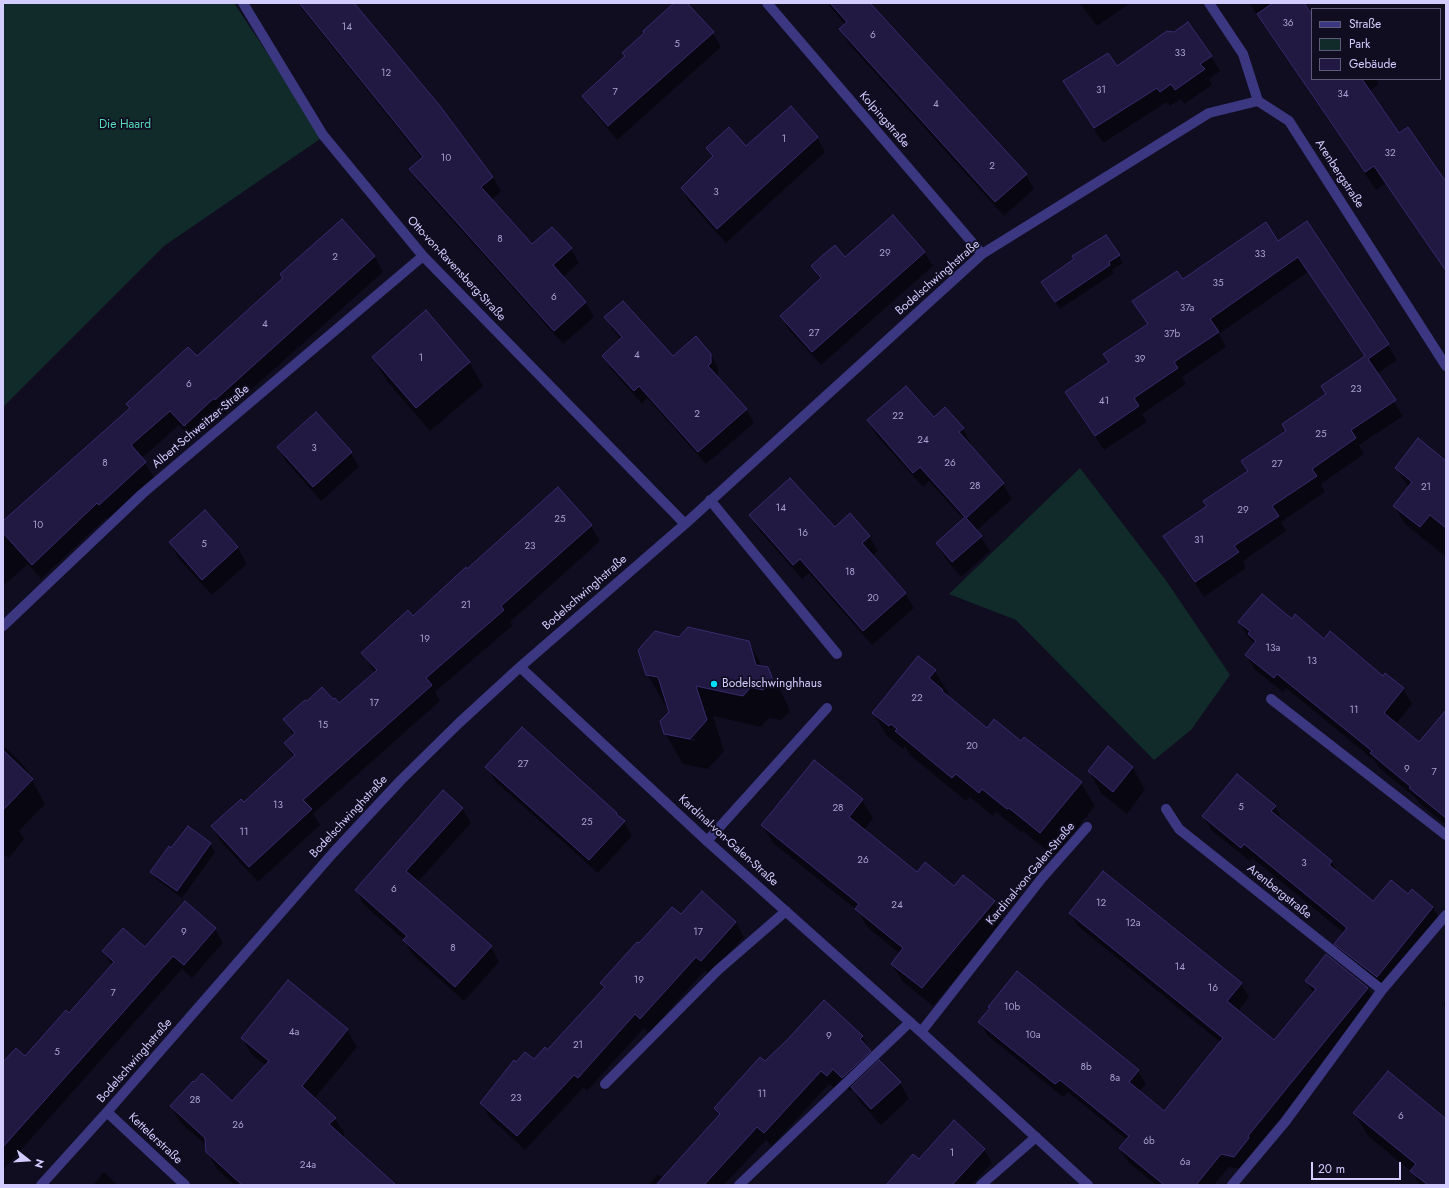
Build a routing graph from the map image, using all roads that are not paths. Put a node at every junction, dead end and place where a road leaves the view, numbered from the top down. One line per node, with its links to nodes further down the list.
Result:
1 (243, 3): 6 (street, Otto-von-Ravensberg-Straße)
2 (767, 3): 5 (street, Kolpingstraße)
3 (1209, 3): 4 (street)
4 (1258, 101): 5 (street, Bodelschwinghstraße); 7 (street, Arenbergstraße)
5 (982, 254): 8 (street, Bodelschwinghstraße)
6 (423, 256): 9 (street, Otto-von-Ravensberg-Straße); 10 (street, Albert-Schweitzer-Straße)
7 (1446, 366)
8 (710, 500): 9 (street, Bodelschwinghstraße); 11 (street)
9 (685, 524): 12 (street, Bodelschwinghstraße)
10 (3, 626)
11 (837, 654)
12 (520, 667): 18 (street, Kardinal-von-Galen-Straße); 25 (street, Bodelschwinghstraße)
13 (1271, 699): 17 (street)
14 (828, 708): 18 (street)
15 (1166, 810): 21 (street, Arenbergstraße)
16 (1087, 827): 23 (street, Kardinal-von-Galen-Straße)
17 (1446, 835)
18 (708, 842): 19 (street, Kardinal-von-Galen-Straße)
19 (786, 911): 22 (street, Kardinal-von-Galen-Straße); 24 (street)
20 (1446, 915): 21 (street)
21 (1382, 990): 32 (street)
22 (910, 1022): 23 (street, Kardinal-von-Galen-Straße); 29 (street)
23 (921, 1032): 26 (street, Kardinal-von-Galen-Straße)
24 (605, 1084)
25 (107, 1112): 27 (street, Bodelschwinghstraße); 28 (street, Kettelerstraße)
26 (1036, 1137): 30 (street); 31 (street, Kardinal-von-Galen-Straße)
27 (41, 1185)
28 (185, 1185)
29 (739, 1185)
30 (981, 1185)
31 (1088, 1185)
32 (1232, 1185)

